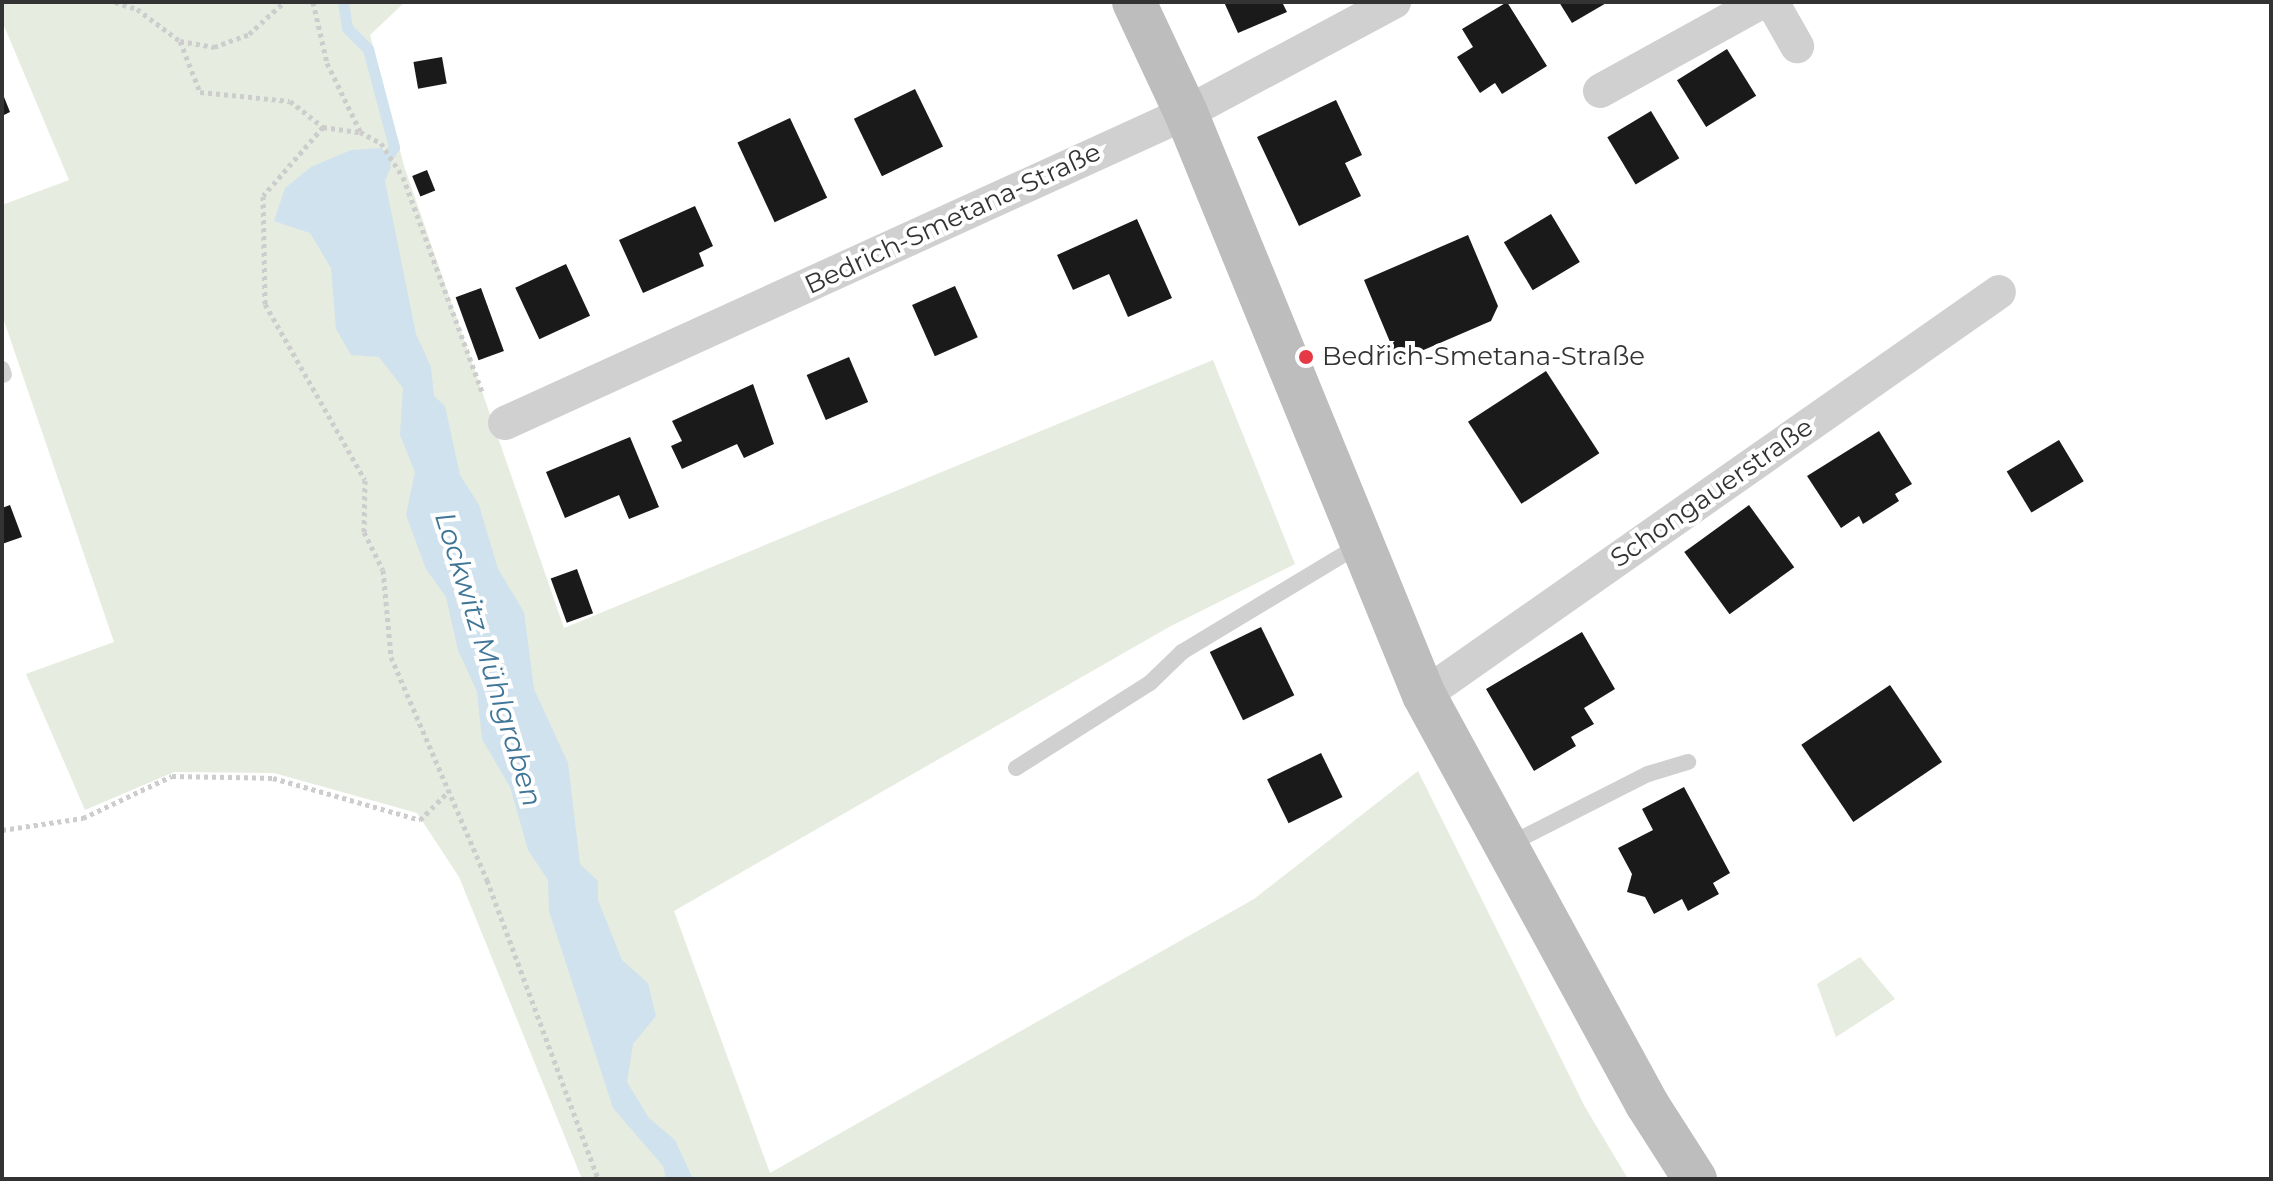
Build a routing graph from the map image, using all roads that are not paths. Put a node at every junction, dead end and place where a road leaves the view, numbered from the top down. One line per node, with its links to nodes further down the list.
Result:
1 (1134, 2): 7 (street)
2 (1394, 2): 7 (street, Bedrich-Smetana-Straße)
3 (1761, 2): 6 (street)
4 (1772, 2): 5 (street)
5 (1797, 46)
6 (1600, 91)
7 (1186, 113): 9 (street, Bedrich-Smetana-Straße); 10 (street)
8 (1999, 292): 11 (street, Schongauerstraße)
9 (505, 423)
10 (1362, 543): 11 (street); 13 (lane)
11 (1424, 695): 14 (street)
12 (1688, 762): 14 (lane)
13 (1016, 768)
14 (1507, 846): 15 (street)
15 (1694, 1178)

